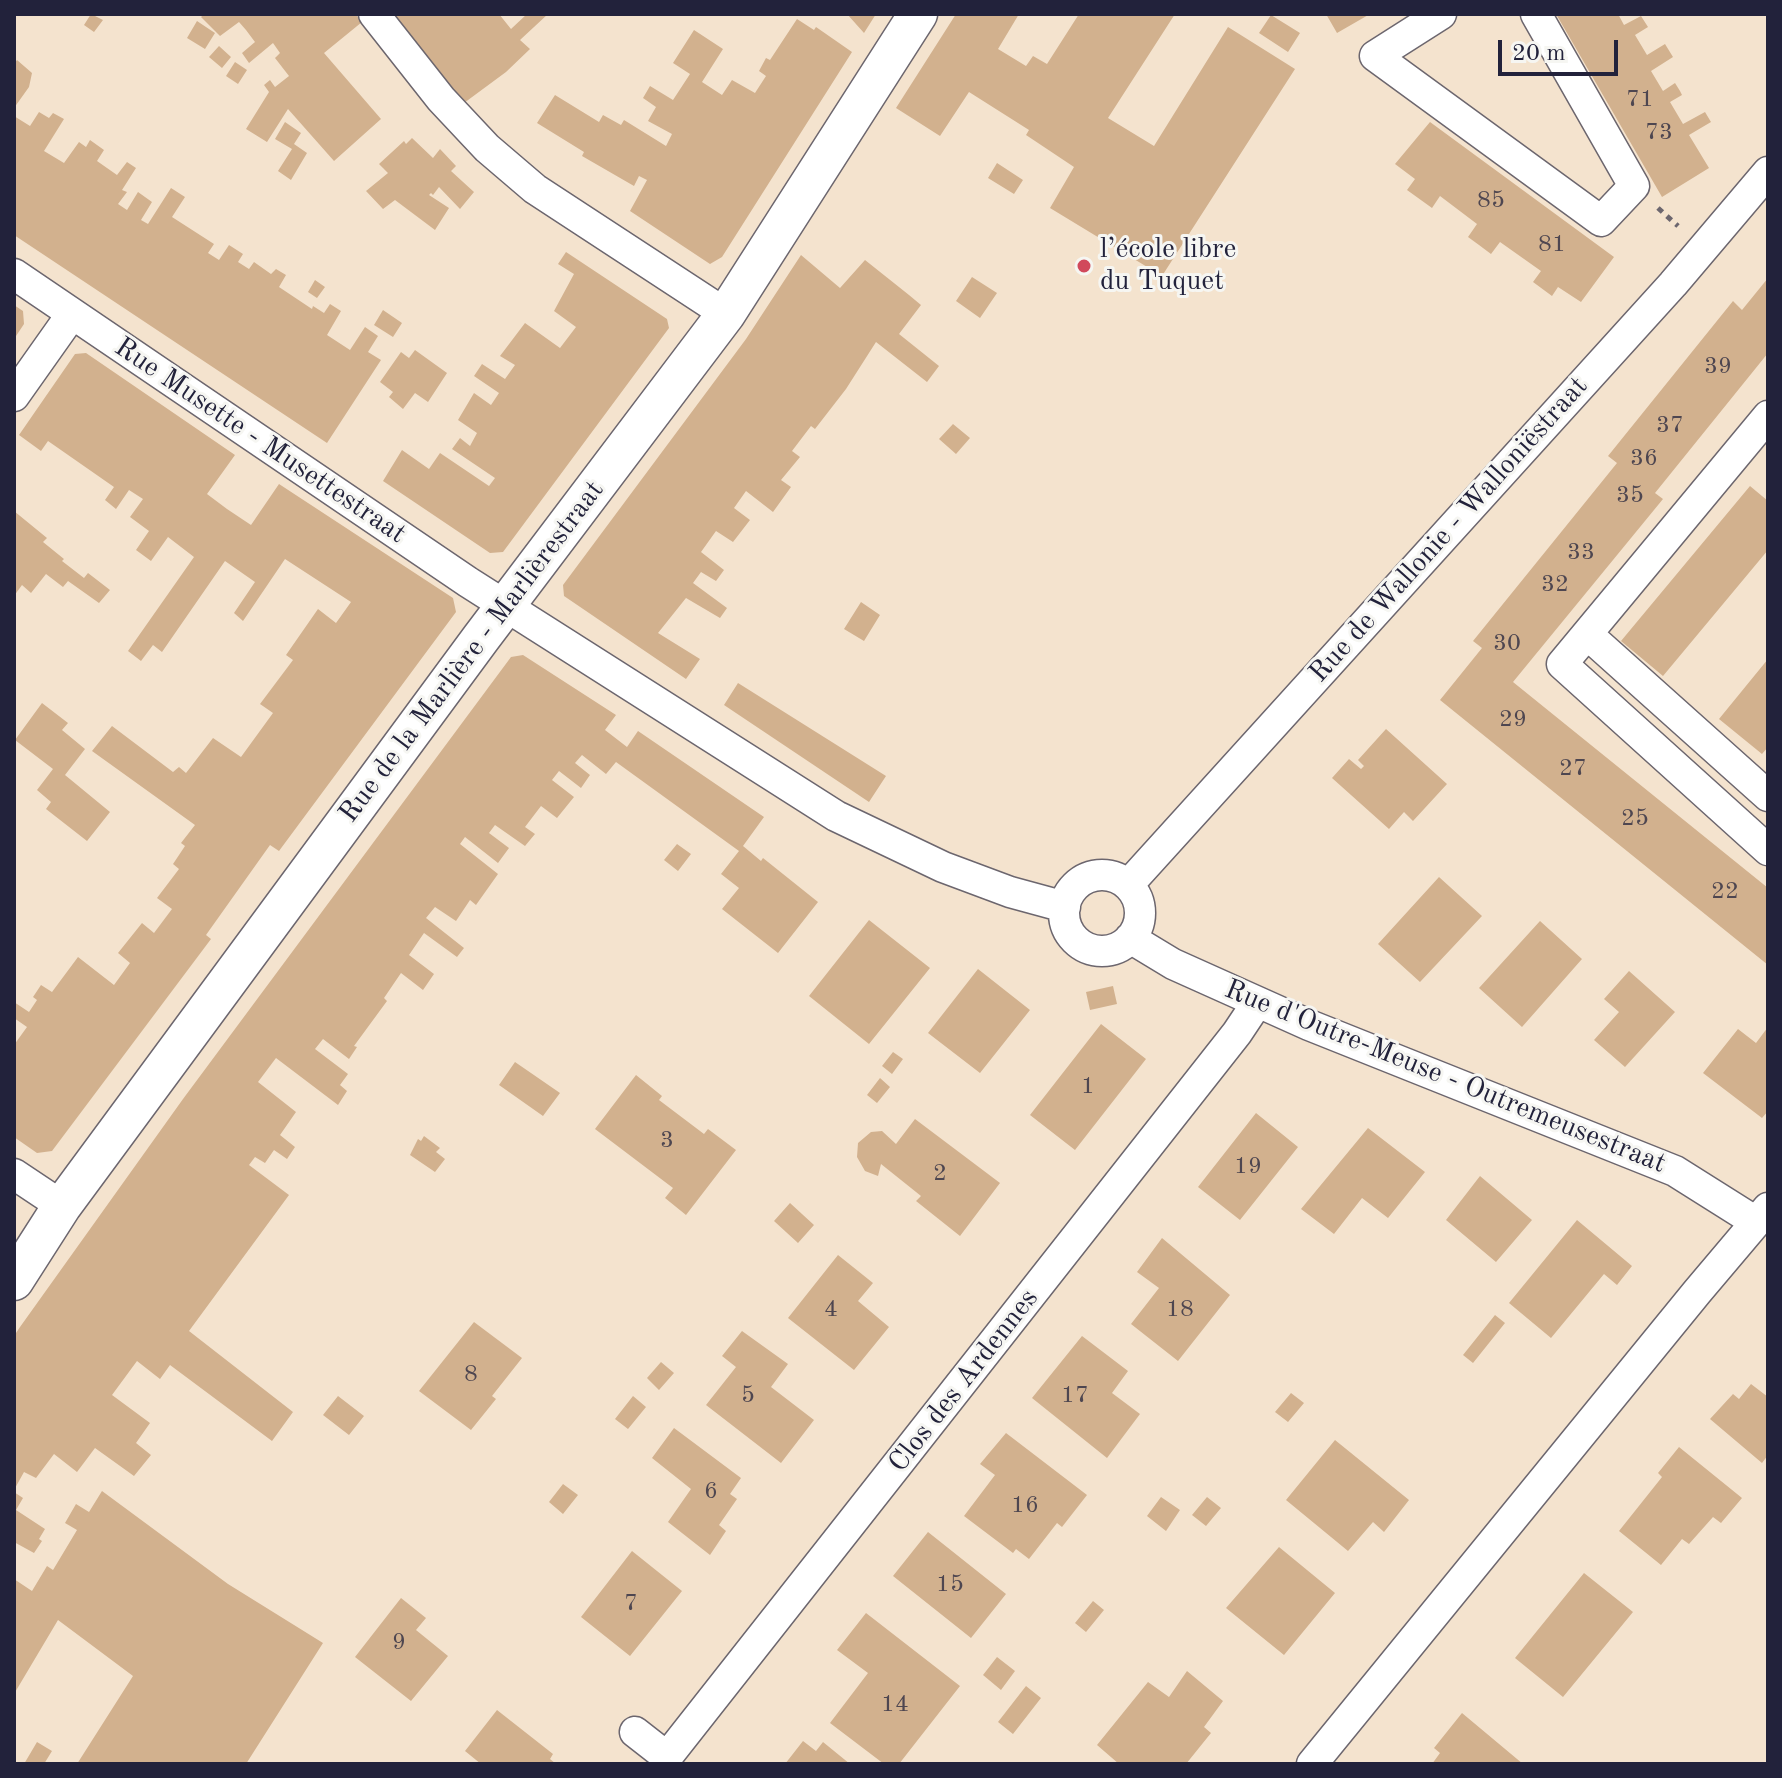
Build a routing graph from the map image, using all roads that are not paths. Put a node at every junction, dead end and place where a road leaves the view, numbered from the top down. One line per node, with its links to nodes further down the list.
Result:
1 (374, 14): 8 (street)
2 (918, 14): 8 (street, Rue de la Marlière - Marlièrestraat)
3 (1441, 14): 4 (street)
4 (1536, 14)
5 (1768, 172): 15 (street, Rue de Wallonie - Walloniëstraat)
6 (14, 274): 7 (street, Rue Musette - Musettestraat)
7 (72, 314): 9 (street); 11 (street, Rue Musette - Musettestraat)
8 (726, 314): 11 (street, Rue de la Marlière - Marlièrestraat)
9 (14, 396)
10 (1766, 423): 12 (street)
11 (506, 606): 16 (street); 20 (street, Rue de la Marlière - Marlièrestraat)
12 (1587, 634): 13 (street); 14 (street)
13 (1768, 796)
14 (1768, 850)
15 (1128, 885): 16 (street); 17 (street)
16 (1065, 907): 17 (street)
17 (1130, 938): 18 (street, Rue d'Outre-Meuse - Outremeusestraat)
18 (1257, 1003): 21 (street, Rue d'Outre-Meuse - Outremeusestraat); 24 (street, Clos des Ardennes)
19 (14, 1174): 20 (street)
20 (62, 1206): 22 (street, Rue de la Marlière - Marlièrestraat)
21 (1762, 1215): 25 (street)
22 (14, 1281)
23 (635, 1732): 24 (street, Clos des Ardennes)
24 (672, 1760)
25 (1312, 1764)

